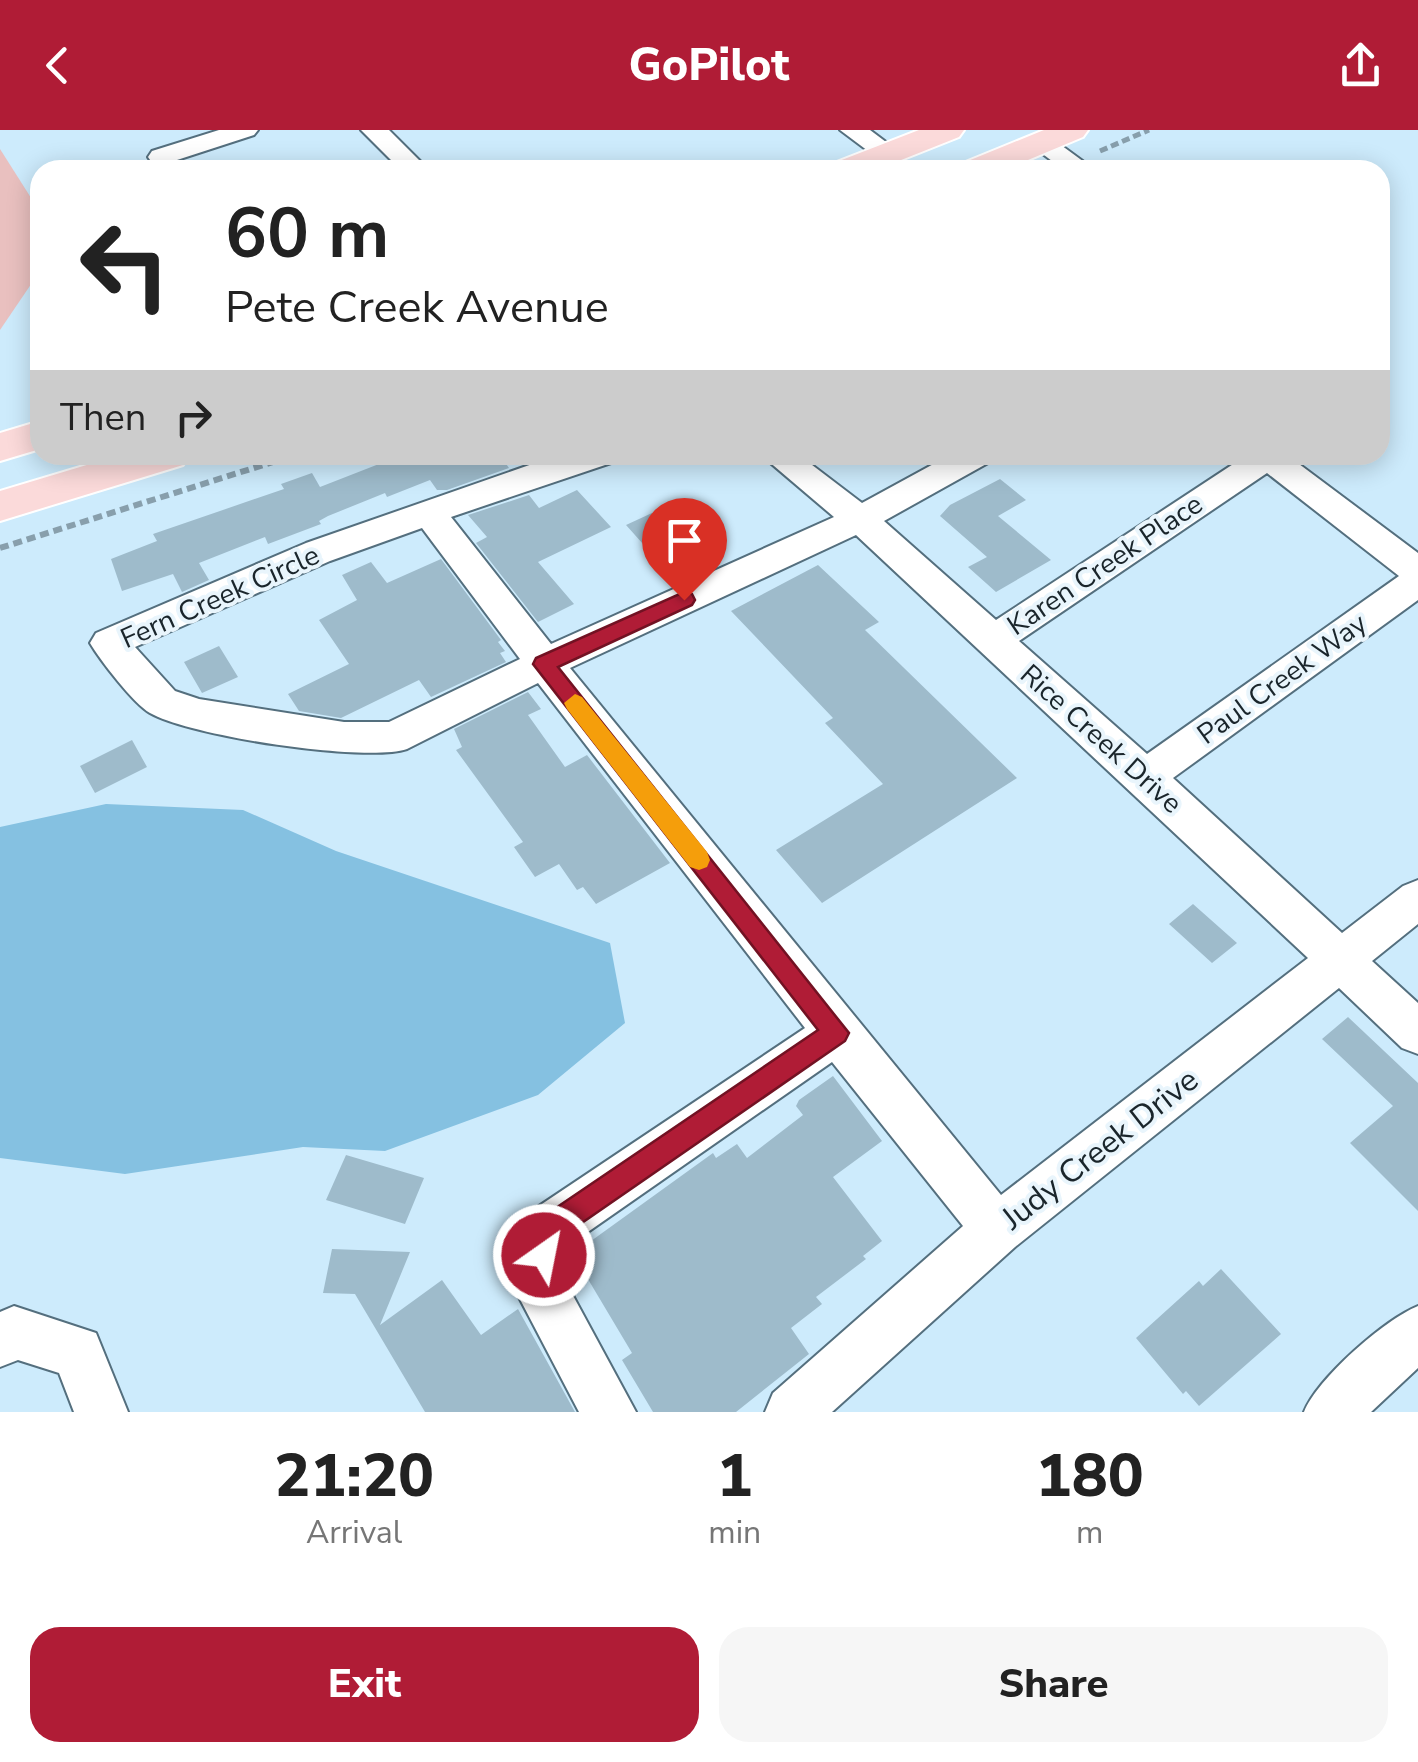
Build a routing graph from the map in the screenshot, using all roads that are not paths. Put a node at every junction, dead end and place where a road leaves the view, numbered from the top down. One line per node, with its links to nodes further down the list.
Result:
1 (244, 130): 7 (street)
2 (374, 130): 8 (street)
3 (853, 130): 9 (street)
4 (948, 130): 10 (main road)
5 (969, 130): 11 (main road)
6 (1072, 149): 12 (main road)
7 (162, 160)
8 (406, 160)
9 (895, 160)
10 (901, 160)
11 (911, 160)
12 (1021, 160)
13 (30, 439): 14 (main road)
14 (0, 447)
15 (44, 465): 22 (main road)
16 (135, 465): 23 (main road)
17 (563, 465): 24 (street, Fern Creek Circle)
18 (790, 465): 25 (street, Rice Creek Drive)
19 (958, 465): 25 (street, Fern Creek Circle)
20 (1253, 465): 28 (street, Karen Creek Place)
21 (1278, 465): 26 (street)
22 (0, 478)
23 (0, 506)
24 (430, 514): 29 (street); 29 (street, Fern Creek Circle)
25 (860, 520): 28 (street, Rice Creek Drive); 29 (street, Fern Creek Circle)
26 (1418, 572)
27 (1418, 582): 30 (street, Paul Creek Way)
28 (992, 641): 30 (street, Rice Creek Drive)
29 (544, 664): 33 (street)
30 (1145, 777): 32 (street, Rice Creek Drive)
31 (1418, 899): 32 (street, Judy Creek Drive)
32 (1338, 960): 34 (street, Rice Creek Drive); 35 (street, Judy Creek Drive)
33 (836, 1033): 35 (street); 39 (street)
34 (1418, 1033)
35 (997, 1229): 40 (street, Judy Creek Drive)
36 (1418, 1332): 41 (street)
37 (0, 1340): 38 (street)
38 (100, 1412)
39 (609, 1412)
40 (792, 1412)
41 (1331, 1412)

